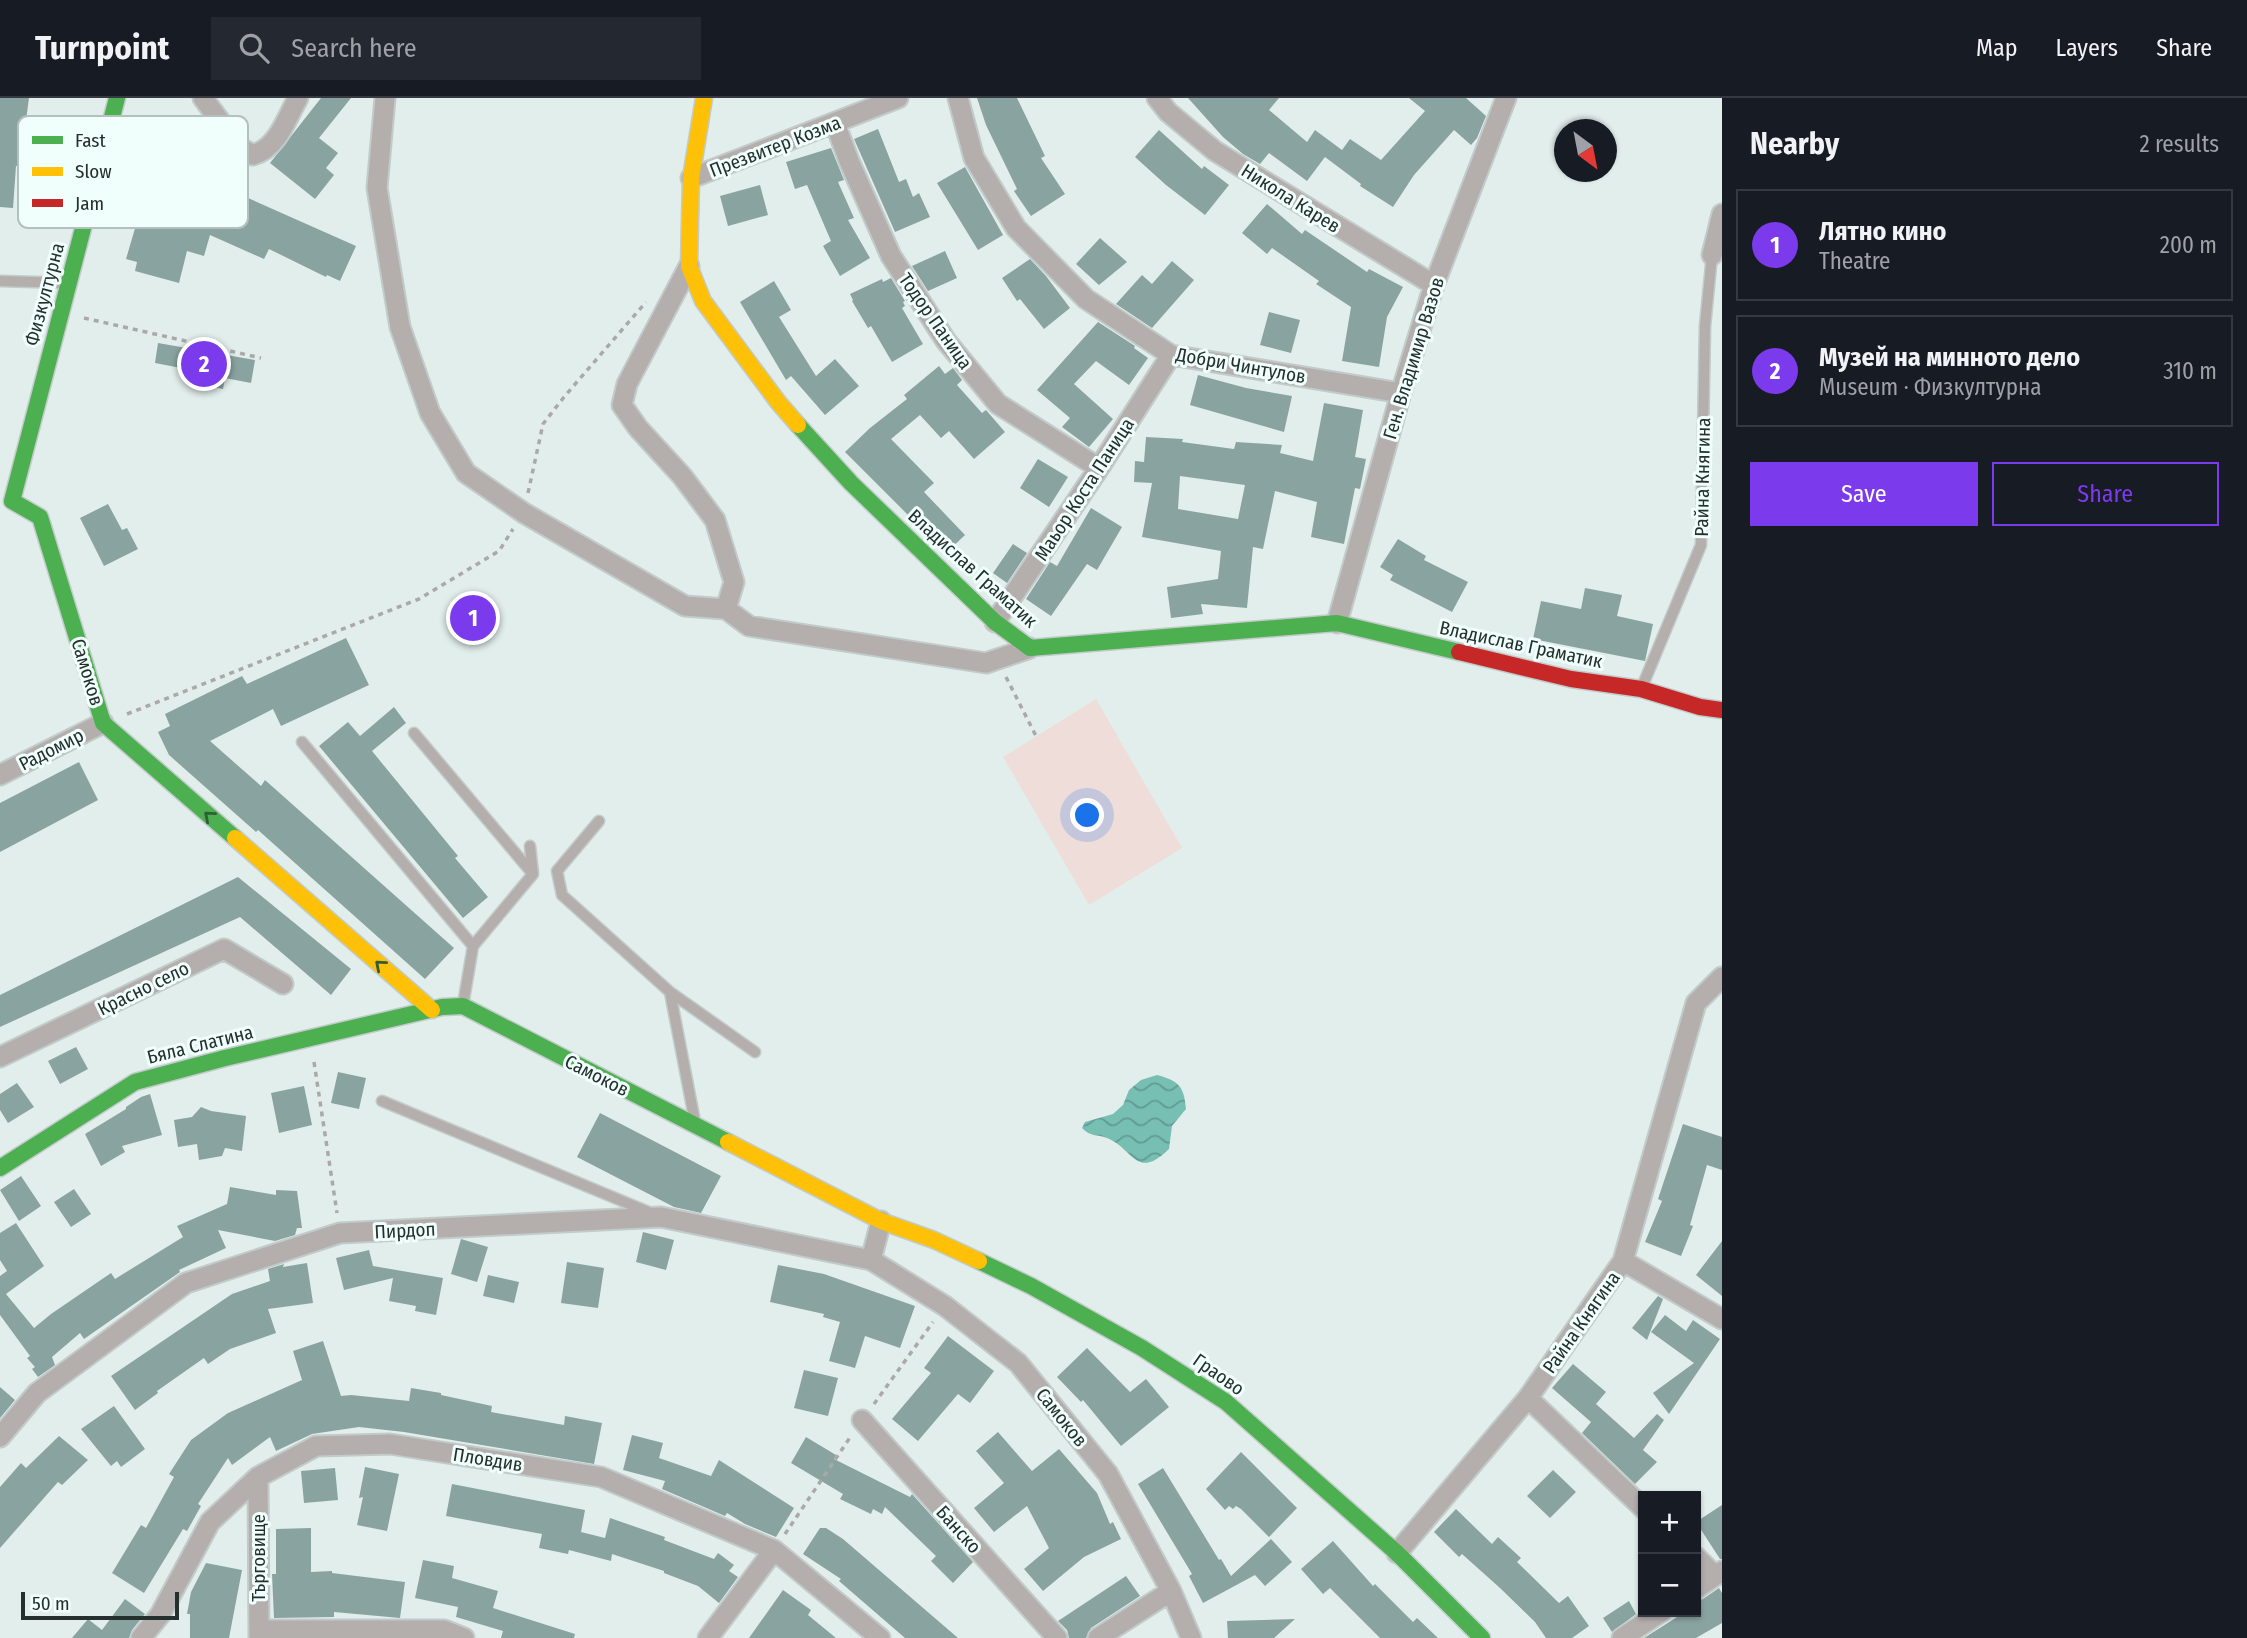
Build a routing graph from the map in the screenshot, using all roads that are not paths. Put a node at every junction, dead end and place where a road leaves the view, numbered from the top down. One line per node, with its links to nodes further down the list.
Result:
1 (117, 98): 10 (street, Физкултурна)
2 (203, 98): 11 (street)
3 (298, 98): 13 (street)
4 (386, 98): 26 (street)
5 (704, 98): 14 (street, Владислав Граматик)
6 (898, 98): 12 (street, Презвитер Козма)
7 (958, 98): 22 (street, Добри Чинтулов)
8 (1157, 98): 21 (street, Никола Карев)
9 (1506, 98): 21 (street, Ген. Владимир Вазов)
10 (112, 116)
11 (216, 116)
12 (835, 123): 14 (street, Презвитер Козма); 24 (street, Тодор Паница)
13 (248, 152)
14 (691, 178): 18 (street, Владислав Граматик)
15 (1722, 214): 17 (street)
16 (83, 228): 20 (street, Физкултурна)
17 (1712, 255): 30 (lane, Райна Княгина)
18 (689, 266): 26 (street); 27 (street, Владислав Граматик)
19 (0, 281): 20 (lane)
20 (69, 283): 25 (street, Физкултурна)
21 (1434, 285): 23 (street, Ген. Владимир Вазов)
22 (1171, 355): 23 (street, Добри Чинтулов); 24 (street, Маьор Коста Паница)
23 (1401, 393): 28 (street, Ген. Владимир Вазов)
24 (1099, 468): 27 (street, Маьор Коста Паница)
25 (6, 499): 32 (street, Самоков)
26 (726, 608): 29 (street)
27 (996, 622): 29 (street, Владислав Граматик)
28 (1337, 623): 29 (street, Владислав Граматик); 30 (street, Владислав Граматик)
29 (1030, 648)
30 (1641, 689): 31 (street)
31 (1722, 710)
32 (103, 723): 35 (street, Радомир); 44 (street, Самоков, one-way to 32)
33 (414, 733): 38 (lane)
34 (302, 742): 39 (lane)
35 (0, 775)
36 (599, 821): 42 (lane)
37 (530, 846): 38 (lane)
38 (533, 874): 39 (lane)
39 (473, 946): 43 (lane)
40 (1722, 977): 53 (street, Райна Княгина)
41 (283, 984): 46 (street, Красно село)
42 (670, 992): 45 (lane); 48 (lane)
43 (463, 1006): 44 (street); 48 (street, Самоков)
44 (432, 1010): 49 (street, Бяла Слатина)
45 (755, 1052)
46 (0, 1057)
47 (382, 1101): 50 (lane)
48 (695, 1126): 51 (street, Самоков)
49 (0, 1168)
50 (661, 1217): 52 (street, Пирдоп); 57 (street, Пирдоп)
51 (880, 1221): 52 (street); 61 (street, Граово)
52 (871, 1260): 65 (street, Самоков)
53 (1623, 1262): 54 (street); 55 (street, Райна Княгина)
54 (1722, 1319)
55 (1528, 1398): 59 (street); 61 (street, Райна Княгина)
56 (862, 1420): 72 (street, Банско)
57 (0, 1437)
58 (258, 1477): 60 (street, Пловдив); 67 (street, Търговище); 68 (street, Пловдив)
59 (1638, 1503)
60 (774, 1550): 70 (street); 71 (street, Пловдив)
61 (1397, 1553): 75 (street, Граово)
62 (1701, 1561): 63 (street)
63 (1718, 1573): 64 (street)
64 (1701, 1585)
65 (1171, 1591): 73 (street); 74 (street, Самоков)
66 (1654, 1617): 76 (street)
67 (259, 1634): 69 (street)
68 (141, 1638)
69 (464, 1638)
70 (708, 1638)
71 (880, 1638)
72 (1057, 1638)
73 (1098, 1638)
74 (1191, 1638)
75 (1482, 1638)
76 (1622, 1638)

